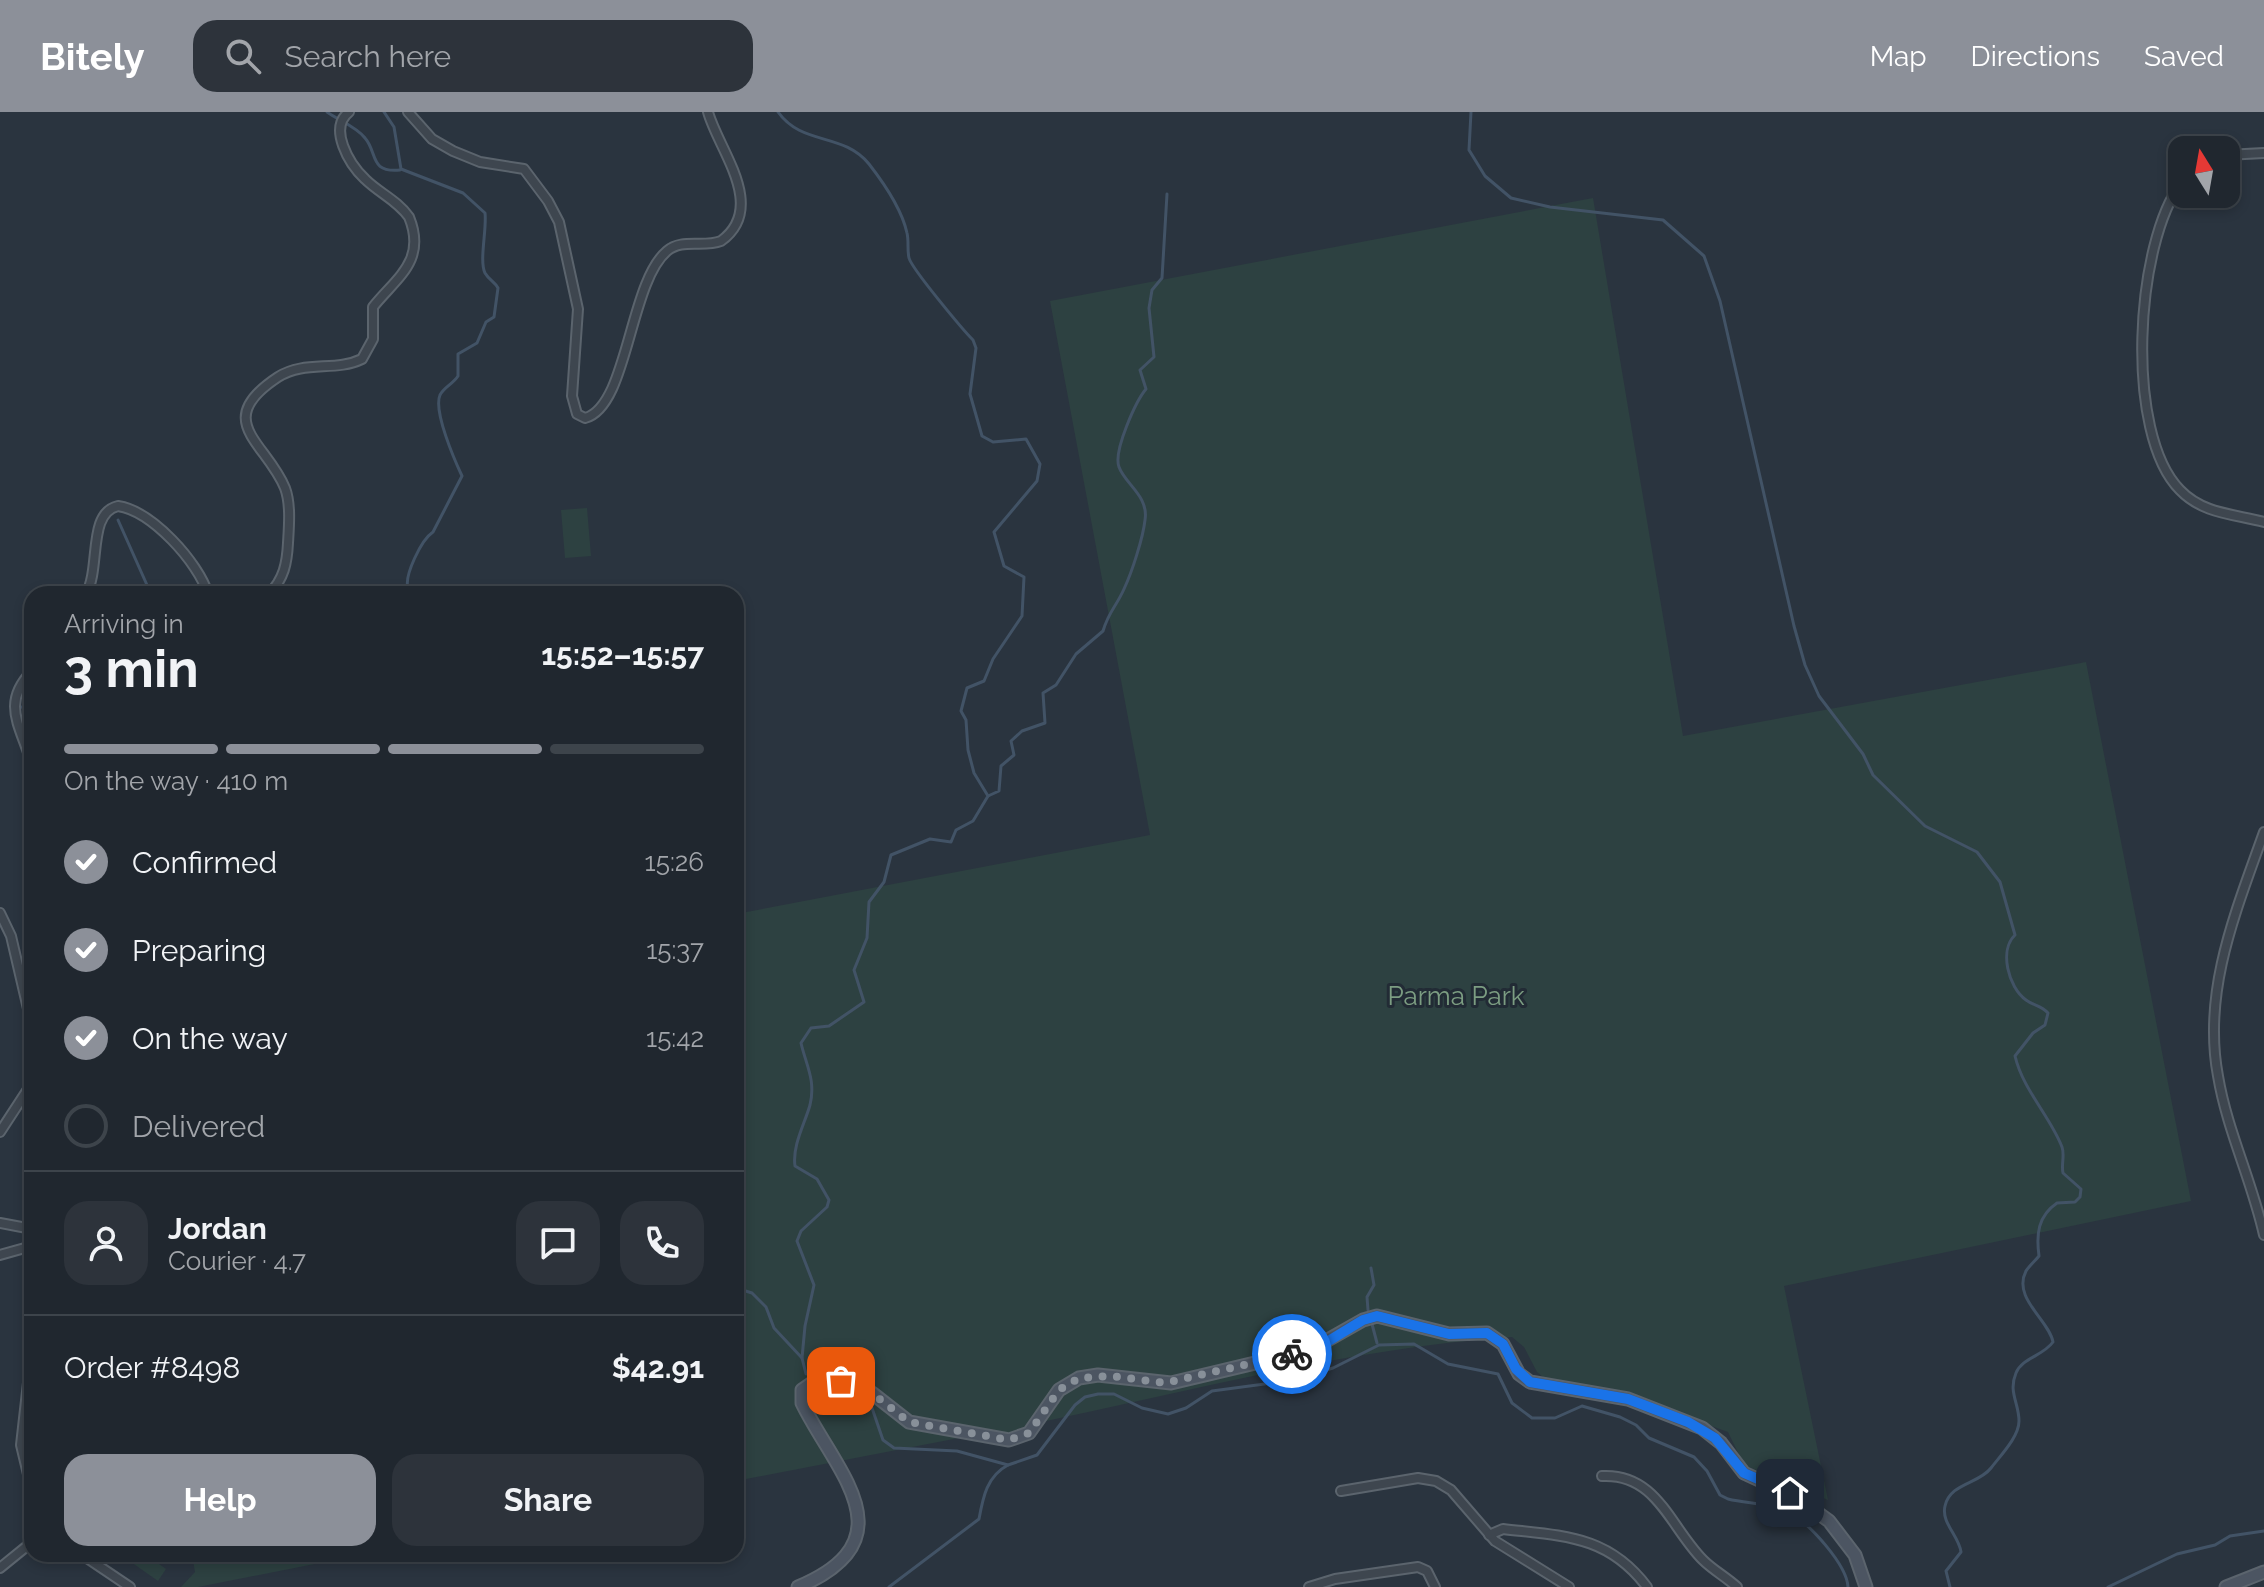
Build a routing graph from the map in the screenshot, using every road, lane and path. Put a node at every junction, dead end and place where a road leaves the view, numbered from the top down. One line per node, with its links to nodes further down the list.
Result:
1 (349, 112): 10 (street)
2 (408, 112): 3 (street)
3 (708, 112)
4 (2264, 153): 5 (street)
5 (2240, 154)
6 (2170, 208): 7 (street)
7 (2264, 522)
8 (89, 586): 9 (street)
9 (204, 586)
10 (274, 586)
11 (24, 679): 12 (street)
12 (24, 745)
13 (2264, 832): 20 (street)
14 (0, 913): 15 (street)
15 (24, 990)
16 (24, 1095): 17 (street)
17 (0, 1132)
18 (0, 1223): 19 (street)
19 (24, 1228)
20 (2264, 1235)
21 (24, 1248): 22 (street)
22 (0, 1255)
23 (24, 1418): 24 (street)
24 (24, 1458)
25 (1602, 1476): 38 (street)
26 (1341, 1491): 27 (street)
27 (1489, 1535): 36 (street); 37 (street)
28 (24, 1548): 30 (street)
29 (93, 1562): 32 (street)
30 (0, 1568)
31 (2264, 1572): 40 (main road)
32 (130, 1587)
33 (798, 1587): 39 (main road)
34 (1309, 1587): 35 (street)
35 (1435, 1587)
36 (1569, 1587)
37 (1647, 1587)
38 (1737, 1587)
39 (1866, 1587)
40 (2226, 1587)

